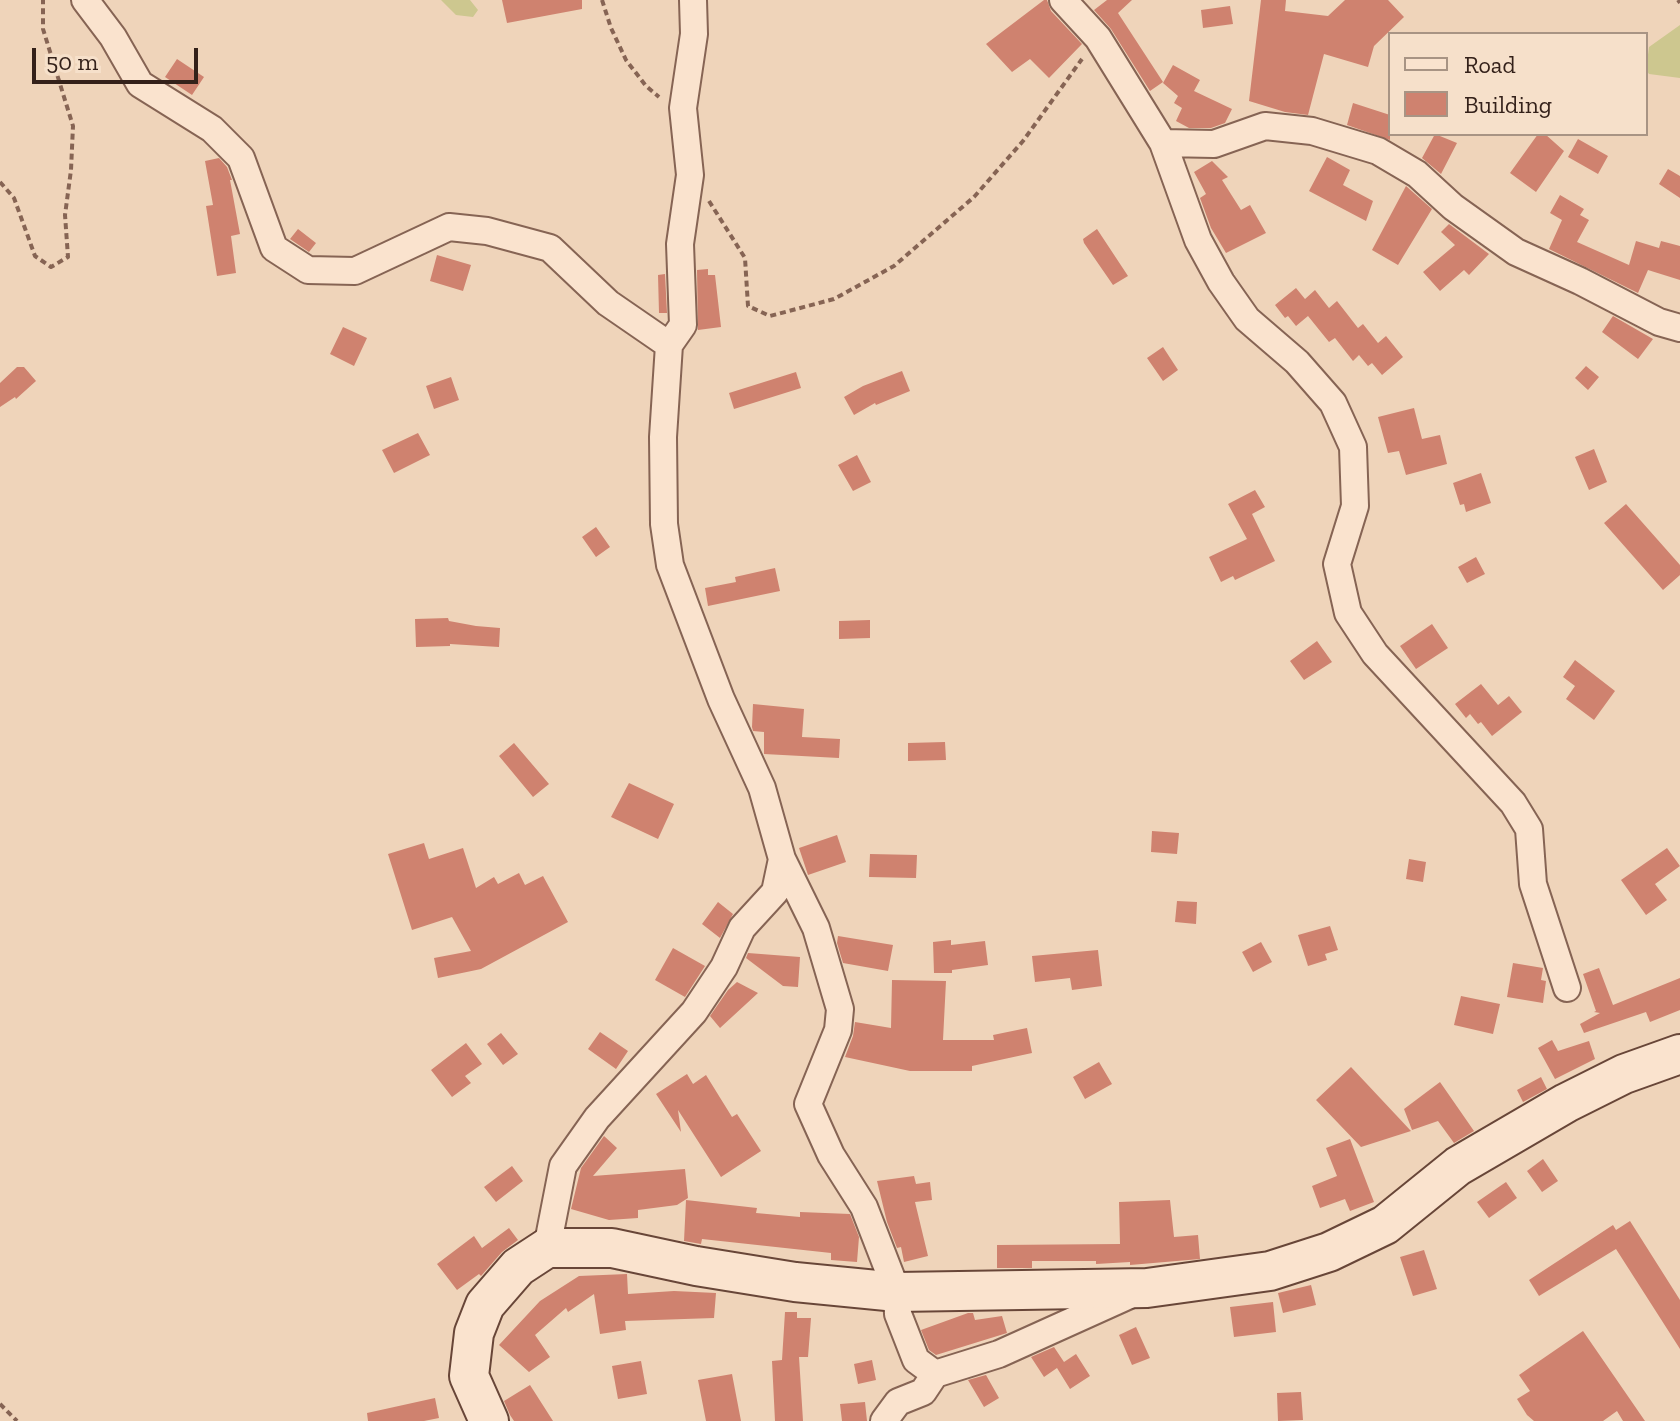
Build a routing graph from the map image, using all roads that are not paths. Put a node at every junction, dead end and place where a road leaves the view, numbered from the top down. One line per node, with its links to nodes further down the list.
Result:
1 (85, 0): 6 (street)
2 (693, 0): 6 (street)
3 (1063, 0): 4 (street)
4 (1163, 143): 5 (street); 8 (street)
5 (1680, 328)
6 (669, 345): 7 (street)
7 (782, 859): 10 (street); 12 (street)
8 (1567, 988)
9 (1680, 1054): 11 (main road)
10 (547, 1248): 12 (main road); 14 (main road)
11 (1147, 1288): 12 (main road); 13 (street)
12 (897, 1292): 13 (street)
13 (935, 1374): 15 (street)
14 (489, 1421)
15 (884, 1421)

